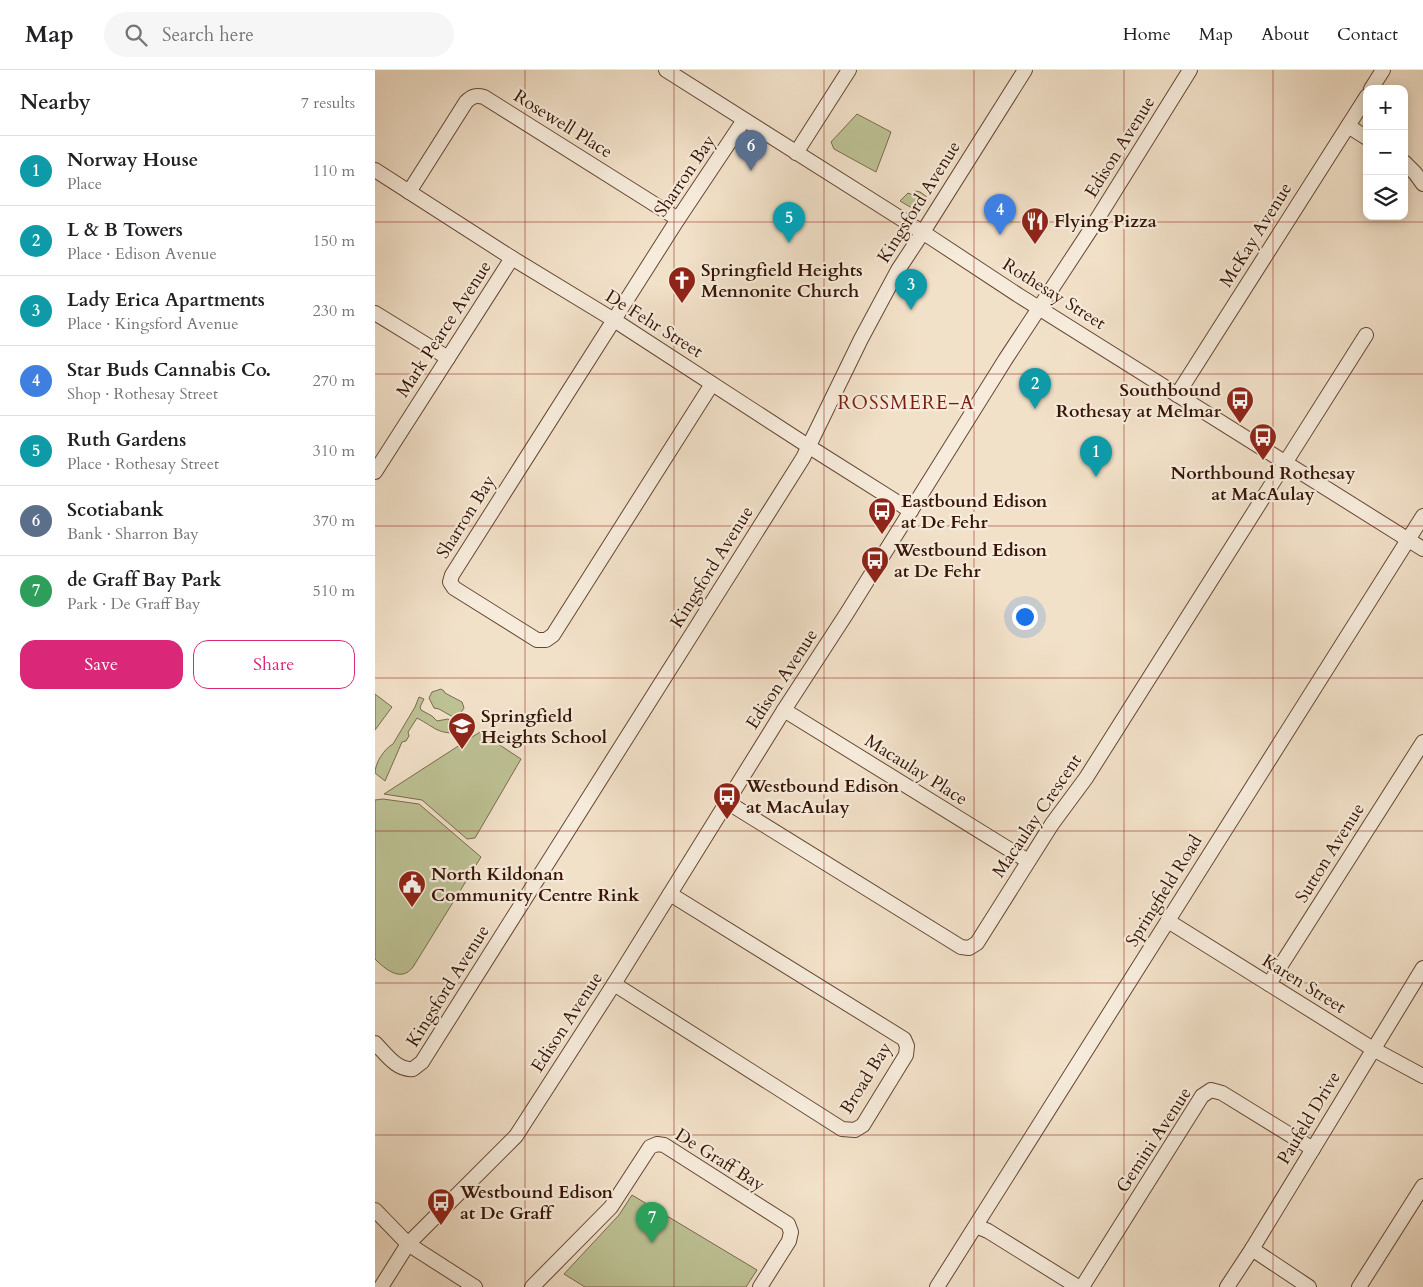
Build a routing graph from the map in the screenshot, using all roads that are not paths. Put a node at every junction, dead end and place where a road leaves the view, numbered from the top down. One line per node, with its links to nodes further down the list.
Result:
1 (665, 70): 6 (street, Rothesay Street)
2 (849, 70): 12 (street)
3 (1025, 70): 18 (street, Kingsford Avenue)
4 (1190, 70): 20 (street, Edison Avenue)
5 (1383, 70): 7 (street)
6 (681, 74): 9 (street, Rothesay Street)
7 (1374, 85)
8 (1363, 102): 10 (street, McKay Avenue)
9 (745, 120): 12 (street, Rothesay Street); 17 (street, Sharron Bay)
10 (1348, 126): 11 (street); 26 (street, McKay Avenue)
11 (1363, 135)
12 (796, 153): 18 (street, Rothesay Street)
13 (1408, 166): 15 (street)
14 (375, 170): 16 (street, De Fehr Street)
15 (1423, 184)
16 (409, 192): 17 (street, Rosewell Place); 19 (street, De Fehr Street)
17 (678, 219): 22 (street, Sharron Bay)
18 (923, 232): 20 (street, Rothesay Street); 27 (street, Kingsford Avenue)
19 (512, 258): 22 (street, De Fehr Street); 24 (street, Mark Pearce Avenue)
20 (1039, 308): 26 (street, Rothesay Street); 30 (street, Edison Avenue)
21 (375, 313): 24 (street)
22 (614, 320): 25 (street, De Fehr Street); 25 (street, Sharron Bay)
23 (1366, 335): 28 (street, Macaulay Crescent)
24 (447, 358): 29 (street, Mark Pearce Avenue)
25 (712, 384): 27 (street, De Fehr Street)
26 (1177, 395): 28 (street, Rothesay Street)
27 (809, 446): 30 (street, De Fehr Street); 43 (street, Kingsford Avenue)
28 (1285, 462): 32 (street, Rothesay Street); 37 (street, Macaulay Crescent)
29 (375, 472)
30 (911, 510): 34 (street, Edison Avenue)
31 (1423, 516): 32 (street, Springfield Road)
32 (1408, 540): 33 (street, Rothesay Street); 39 (street, Springfield Road)
33 (1423, 549)
34 (784, 710): 36 (street, Edison Avenue); 37 (street, Macaulay Place)
35 (1423, 742): 42 (street, Sutton Avenue)
36 (727, 802): 37 (street, Macaulay Crescent); 38 (street, Edison Avenue)
37 (1028, 861)
38 (669, 894): 41 (street, Edison Avenue); 41 (street, Broad Bay)
39 (1168, 921): 42 (street, Karen Street); 49 (street, Springfield Road)
40 (1423, 968): 44 (street, Paufeld Drive)
41 (614, 984): 50 (street, Edison Avenue)
42 (1269, 984): 44 (street, Karen Street)
43 (375, 1043)
44 (1373, 1049): 45 (street, Karen Street); 46 (street, Paufeld Drive)
45 (1423, 1076)
46 (1313, 1149): 51 (street, Paufeld Drive); 58 (street, Gemini Avenue)
47 (1423, 1186): 61 (street)
48 (375, 1210): 50 (street)
49 (976, 1226): 56 (street, Springfield Road); 57 (street)
50 (408, 1244): 52 (street, Edison Avenue); 53 (street)
51 (1252, 1249): 59 (street, Paufeld Drive); 60 (street)
52 (381, 1287)
53 (475, 1287)
54 (532, 1287): 55 (street, De Graff Bay)
55 (760, 1287)
56 (937, 1287)
57 (1078, 1287)
58 (1082, 1287)
59 (1227, 1287)
60 (1309, 1287)
61 (1359, 1287)

